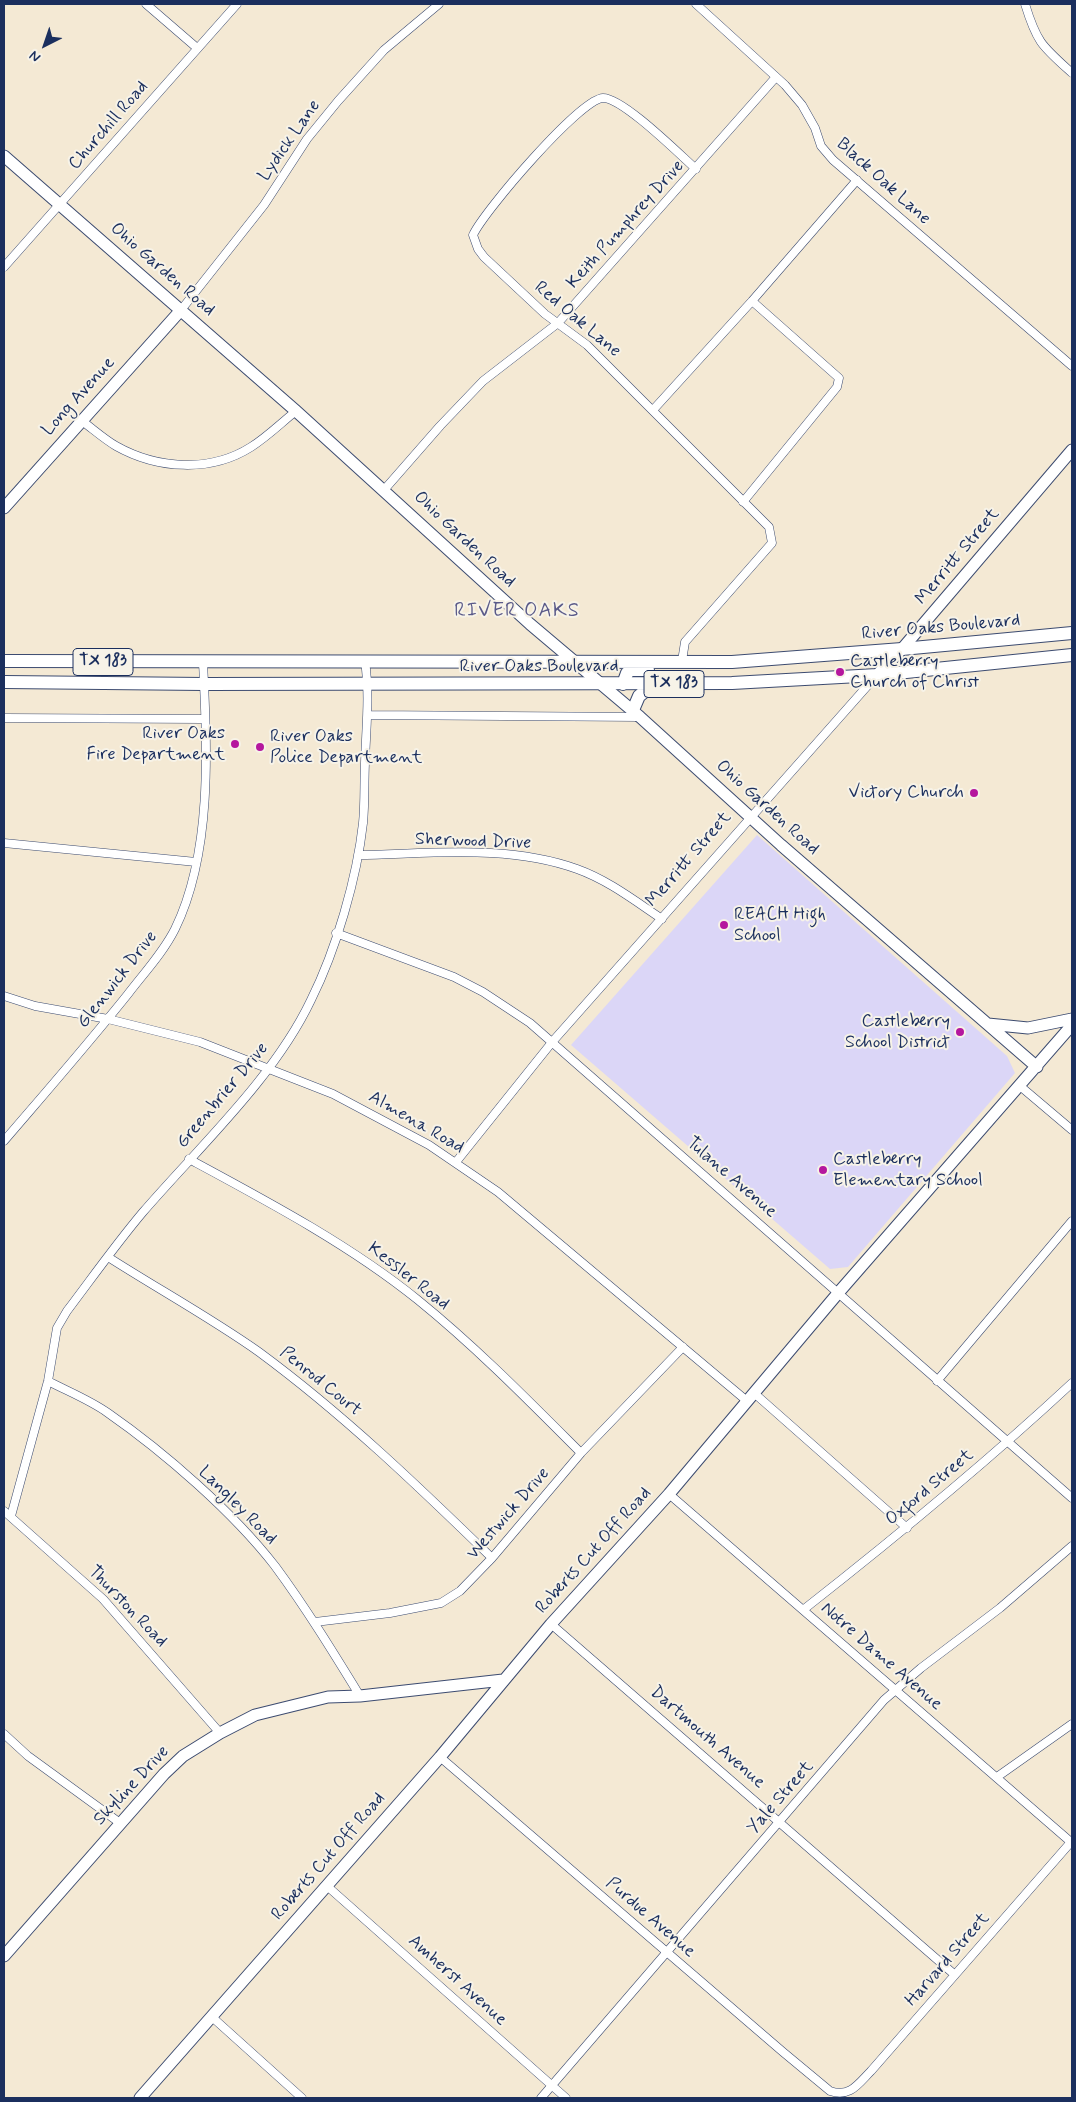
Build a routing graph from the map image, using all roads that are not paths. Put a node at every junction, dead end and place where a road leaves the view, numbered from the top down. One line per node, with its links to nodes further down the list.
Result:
1 (146, 4): 6 (street)
2 (236, 4): 6 (street, Churchill Road)
3 (439, 4): 15 (street, Lydick Lane)
4 (696, 4): 8 (street, Black Oak Lane)
5 (1025, 4): 7 (street)
6 (197, 48): 12 (street, Churchill Road)
7 (1072, 73)
8 (776, 77): 10 (street, Keith Pumphrey Drive); 11 (street, Black Oak Lane)
9 (4, 156): 12 (street, Ohio Garden Road)
10 (696, 169): 16 (street, Keith Pumphrey Drive); 16 (street, Red Oak Lane)
11 (856, 180): 14 (street); 17 (street, Black Oak Lane)
12 (60, 203): 13 (street, Churchill Road); 15 (street, Ohio Garden Road)
13 (4, 267)
14 (752, 301): 18 (street); 23 (street)
15 (181, 310): 19 (street, Ohio Garden Road); 20 (street, Long Avenue)
16 (558, 324): 18 (street, Red Oak Lane); 22 (street, Keith Pumphrey Drive)
17 (1072, 366)
18 (652, 410): 23 (street, Red Oak Lane)
19 (296, 411): 20 (street); 22 (street, Ohio Garden Road)
20 (82, 421): 24 (street, Long Avenue)
21 (1072, 450): 26 (street, Merritt Street)
22 (384, 490): 32 (street, Ohio Garden Road)
23 (743, 502): 33 (street, Red Oak Lane)
24 (4, 508)
25 (1072, 633): 26 (main road, River Oaks Boulevard / TX 183)
26 (902, 649): 33 (main road, River Oaks Boulevard / TX 183); 34 (street, Merritt Street)
27 (1072, 655): 34 (main road, River Oaks Boulevard / TX 183)
28 (4, 661): 30 (main road, River Oaks Boulevard / TX 183)
29 (365, 661): 30 (main road, River Oaks Boulevard / TX 183); 31 (main road, River Oaks Boulevard / TX 183); 37 (street, Greenbrier Drive)
30 (203, 662): 36 (street, Glenwick Drive)
31 (545, 662): 32 (main road, River Oaks Boulevard / TX 183); 38 (main road)
32 (576, 662): 33 (main road, River Oaks Boulevard / TX 183); 39 (street, Ohio Garden Road)
33 (687, 662): 40 (main road)
34 (877, 675): 41 (main road, River Oaks Boulevard / TX 183); 46 (street, Merritt Street)
35 (4, 682): 36 (main road, River Oaks Boulevard / TX 183)
36 (204, 684): 37 (main road, River Oaks Boulevard / TX 183); 45 (street, Glenwick Drive)
37 (369, 684): 38 (main road, River Oaks Boulevard / TX 183); 43 (street, Greenbrier Drive)
38 (477, 684): 39 (main road, River Oaks Boulevard / TX 183)
39 (602, 684): 40 (main road, River Oaks Boulevard / TX 183); 42 (street, Ohio Garden Road)
40 (623, 684): 41 (main road, River Oaks Boulevard / TX 183)
41 (654, 684): 42 (main road)
42 (637, 713): 43 (street); 46 (street, Ohio Garden Road)
43 (369, 715): 48 (street, Greenbrier Drive)
44 (4, 718): 45 (street)
45 (204, 719): 49 (street, Glenwick Drive)
46 (750, 816): 50 (street, Merritt Street); 55 (street, Ohio Garden Road)
47 (4, 843): 49 (street)
48 (358, 856): 50 (street, Sherwood Drive); 51 (street, Greenbrier Drive)
49 (196, 862): 53 (street, Glenwick Drive)
50 (662, 919): 57 (street, Merritt Street)
51 (336, 933): 57 (street, Tulane Avenue); 58 (street, Greenbrier Drive)
52 (4, 996): 53 (street, Almena Road)
53 (108, 1019): 58 (street, Almena Road); 62 (street, Glenwick Drive)
54 (1072, 1019): 55 (street)
55 (988, 1024): 59 (street, Ohio Garden Road)
56 (1072, 1025): 59 (street, Roberts Cut Off Road)
57 (553, 1041): 64 (street, Merritt Street); 67 (street, Tulane Avenue)
58 (268, 1067): 63 (street, Greenbrier Drive); 64 (street, Almena Road)
59 (1037, 1067): 60 (street, Roberts Cut Off Road)
60 (1020, 1086): 61 (street); 67 (street, Roberts Cut Off Road)
61 (1072, 1130)
62 (4, 1141)
63 (190, 1159): 66 (street, Greenbrier Drive); 74 (street, Kessler Road)
64 (456, 1162): 68 (street, Almena Road)
65 (1072, 1221): 70 (street)
66 (108, 1257): 69 (street, Greenbrier Drive); 81 (street, Penrod Court)
67 (839, 1292): 70 (street, Tulane Avenue); 72 (street, Roberts Cut Off Road)
68 (683, 1347): 72 (street, Almena Road); 74 (street, Westwick Drive)
69 (48, 1381): 78 (street, Greenbrier Drive); 83 (street, Langley Road)
70 (937, 1381): 73 (street, Tulane Avenue)
71 (1072, 1383): 73 (street, Oxford Street)
72 (751, 1397): 75 (street, Roberts Cut Off Road); 79 (street, Almena Road)
73 (1008, 1442): 76 (street, Tulane Avenue); 79 (street, Oxford Street)
74 (581, 1453): 81 (street, Westwick Drive)
75 (669, 1494): 82 (street, Notre Dame Avenue); 84 (street, Roberts Cut Off Road)
76 (1072, 1498)
77 (4, 1511): 78 (street, Thurston Road)
78 (11, 1516): 89 (street, Thurston Road)
79 (907, 1528): 82 (street, Oxford Street)
80 (1072, 1546): 86 (street, Yale Street)
81 (492, 1558): 83 (street, Westwick Drive)
82 (803, 1610): 86 (street, Notre Dame Avenue)
83 (315, 1622): 87 (street, Langley Road)
84 (552, 1624): 85 (street, Roberts Cut Off Road); 93 (street, Dartmouth Avenue)
85 (503, 1680): 87 (street, Skyline Drive); 91 (street, Roberts Cut Off Road)
86 (895, 1689): 92 (street, Notre Dame Avenue); 93 (street, Yale Street)
87 (360, 1696): 89 (street, Skyline Drive)
88 (1072, 1724): 92 (street)
89 (220, 1733): 94 (street, Skyline Drive)
90 (4, 1734): 94 (street)
91 (440, 1757): 96 (street, Roberts Cut Off Road); 97 (street, Purdue Avenue)
92 (997, 1777): 95 (street, Notre Dame Avenue)
93 (780, 1822): 97 (street, Yale Street); 99 (street, Dartmouth Avenue)
94 (120, 1823): 98 (street, Skyline Drive)
95 (1072, 1843): 99 (street, Harvard Street)
96 (327, 1886): 100 (street, Roberts Cut Off Road); 101 (street, Amherst Avenue)
97 (666, 1952): 101 (street, Yale Street); 102 (street, Purdue Avenue)
98 (4, 1956)
99 (955, 1975): 102 (street, Harvard Street)
100 (212, 2017): 103 (street, Roberts Cut Off Road); 104 (street)
101 (552, 2086): 105 (street, Yale Street); 106 (street, Amherst Avenue)
102 (844, 2093)
103 (140, 2098)
104 (302, 2098)
105 (540, 2098)
106 (566, 2098)

